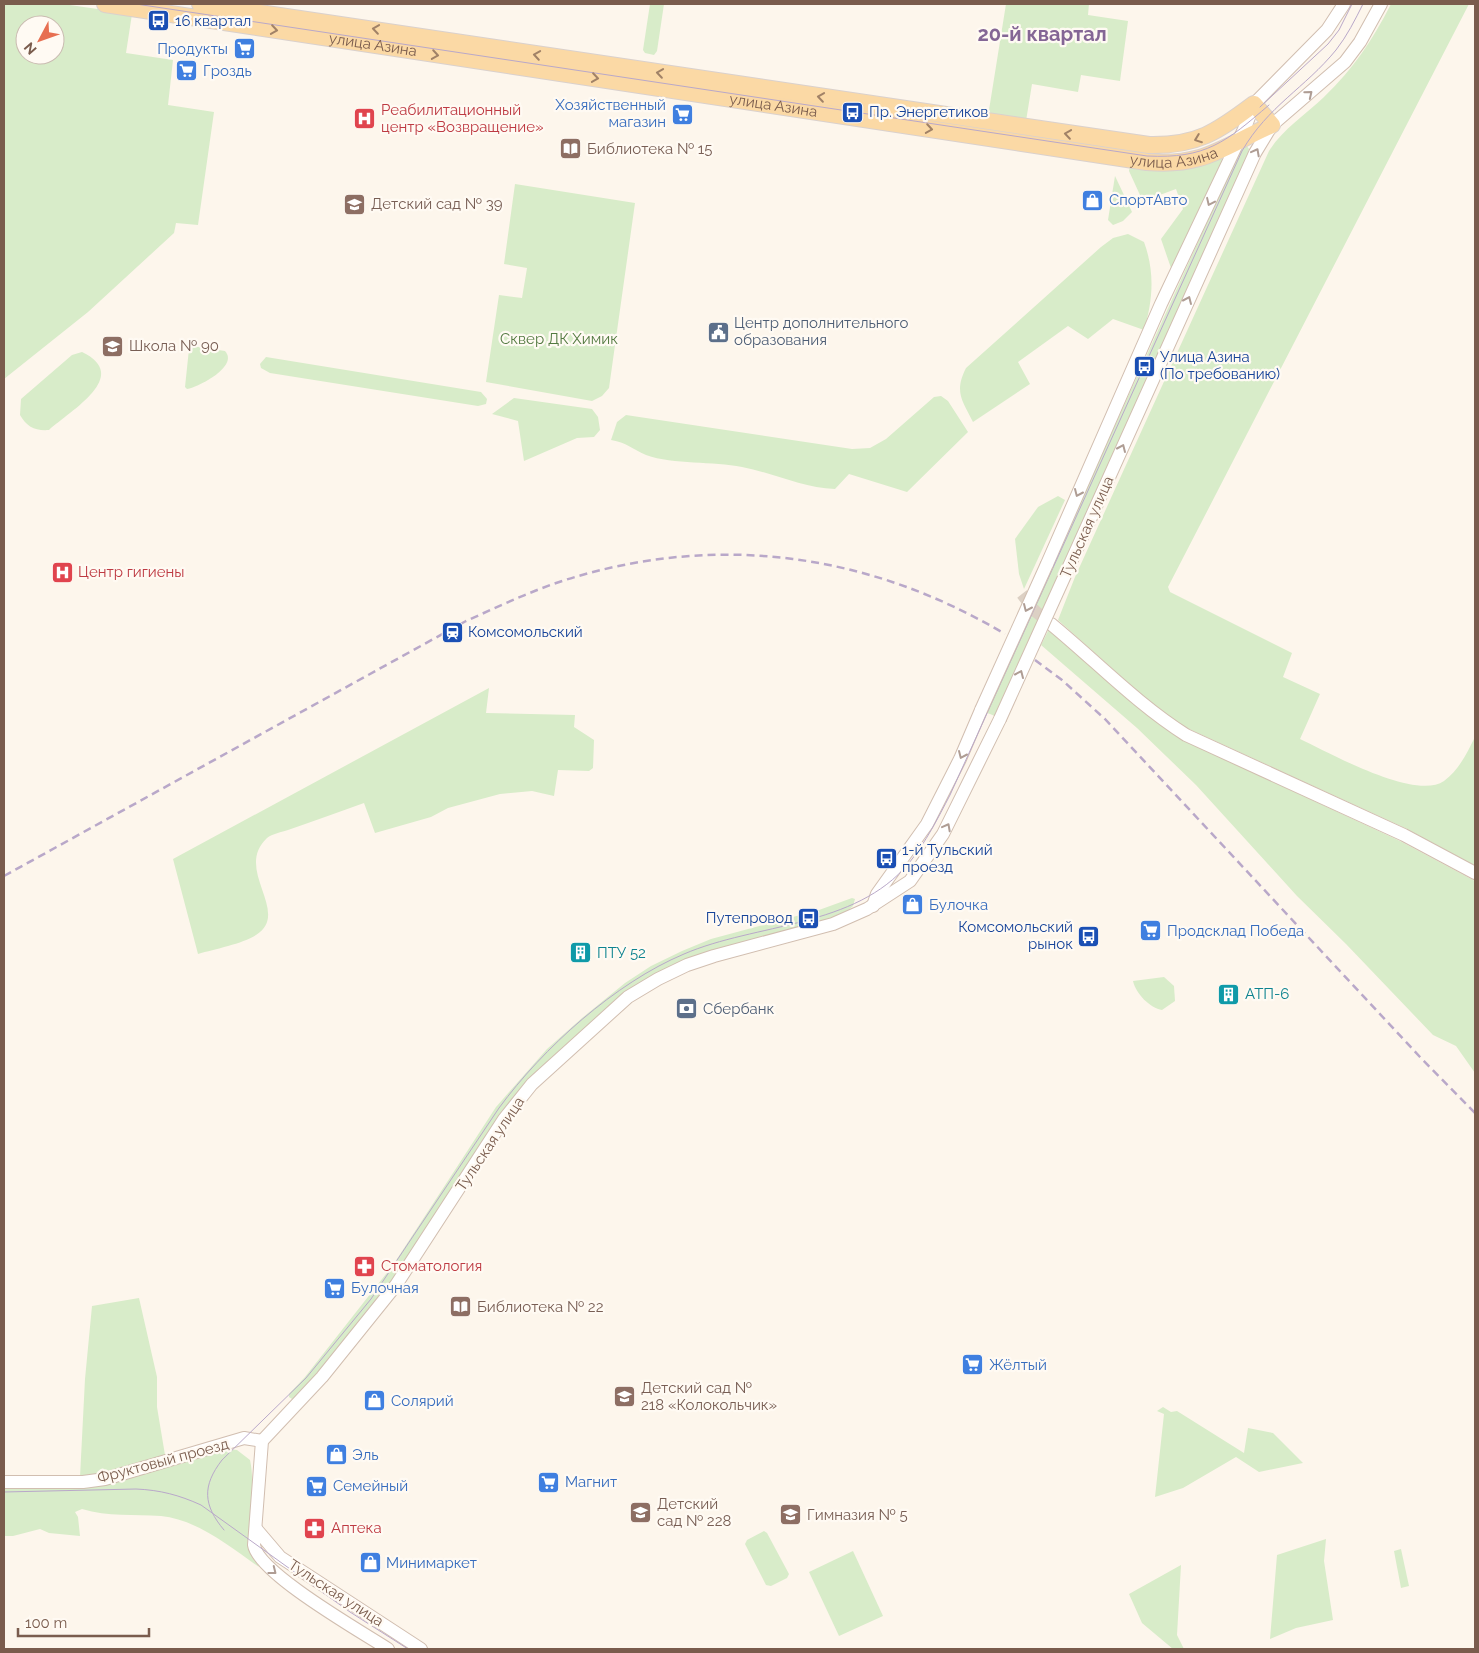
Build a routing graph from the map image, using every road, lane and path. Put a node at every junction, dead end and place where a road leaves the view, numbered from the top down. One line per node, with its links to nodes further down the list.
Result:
1 (105, 4): 7 (main road, улица Азина, one-way to 7)
2 (200, 4): 5 (main road, улица Азина, one-way to 2)
3 (1344, 4): 5 (street, улица Азина)
4 (1381, 4): 6 (street, улица Азина, one-way to 4)
5 (1254, 104): 6 (main road); 7 (street, Тульская улица)
6 (1272, 125): 7 (main road, улица Азина); 10 (street, Тульская улица, one-way to 6, bridge)
7 (1237, 142): 10 (street, Тульская улица, one-way to 10, bridge)
8 (1051, 624): 9 (street)
9 (1475, 872)
10 (873, 906): 11 (street, Тульская улица)
11 (262, 1441): 12 (street, Фруктовый проезд); 13 (street, Тульская улица)
12 (4, 1482)
13 (257, 1530): 14 (street, Тульская улица, one-way to 14); 15 (street, Тульская улица)
14 (388, 1649)
15 (421, 1649)

